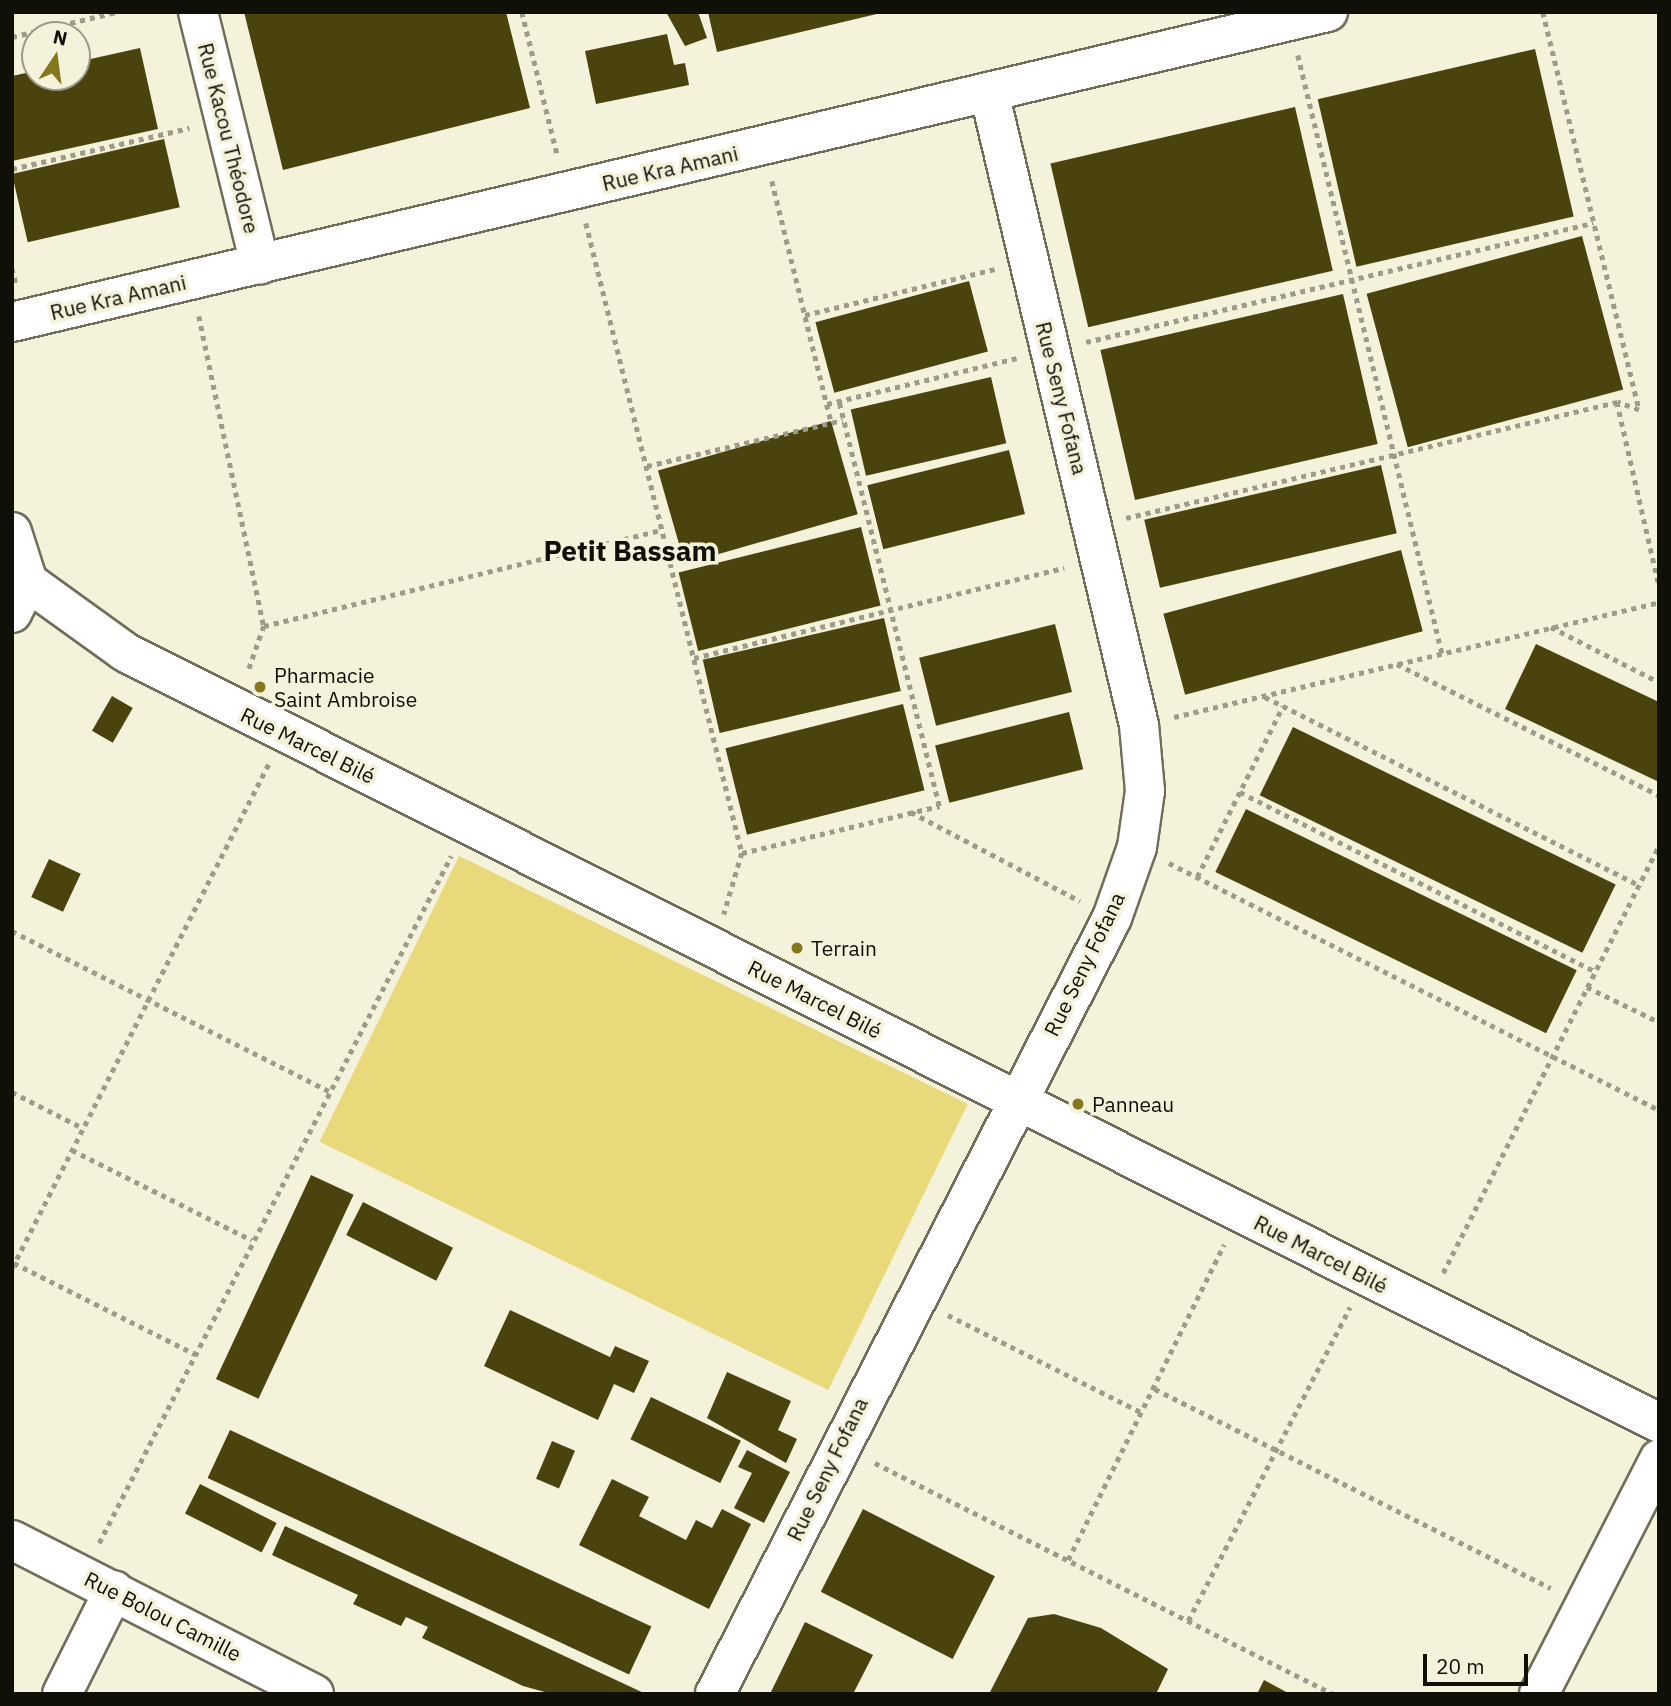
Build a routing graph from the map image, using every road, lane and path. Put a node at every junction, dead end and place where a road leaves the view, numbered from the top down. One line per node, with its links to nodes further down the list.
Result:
1 (116, 12): 7 (path)
2 (198, 12): 9 (street, Rue Kacou Théodore)
3 (522, 12): 12 (path)
4 (1328, 12): 6 (street, Rue Kra Amani)
5 (1543, 12): 13 (path)
6 (1290, 21): 8 (street, Rue Kra Amani); 17 (path)
7 (12, 37)
8 (989, 92): 10 (street, Rue Kra Amani); 14 (street, Rue Seny Fofana)
9 (225, 120): 11 (path); 15 (street, Rue Kacou Théodore)
10 (763, 146): 12 (street, Rue Kra Amani); 18 (path)
11 (12, 169)
12 (572, 191): 15 (street, Rue Kra Amani); 27 (path)
13 (1594, 223): 17 (path); 21 (path)
14 (1029, 261): 18 (path); 20 (street, Rue Seny Fofana)
15 (260, 264): 16 (street, Rue Kra Amani)
16 (192, 280): 19 (street, Rue Kra Amani); 35 (path)
17 (1352, 280): 20 (path); 26 (path)
18 (805, 315): 23 (path)
19 (12, 322)
20 (1050, 350): 22 (path); 30 (street, Rue Seny Fofana)
21 (1617, 402): 26 (path); 31 (path)
22 (839, 403): 23 (path); 24 (path)
23 (827, 404): 25 (path)
24 (843, 420): 25 (path); 34 (path)
25 (831, 421): 27 (path)
26 (1397, 454): 30 (path); 37 (path)
27 (647, 466): 28 (path)
28 (661, 530): 35 (path); 38 (path)
29 (12, 532): 32 (street, Rue Marcel Bilé)
30 (1097, 542): 34 (path); 44 (street, Rue Seny Fofana)
31 (1659, 585)
32 (20, 597): 43 (street, Rue Marcel Bilé)
33 (1659, 602): 36 (path)
34 (890, 611): 38 (path); 48 (path)
35 (264, 626): 43 (path)
36 (1550, 627): 37 (path); 40 (path)
37 (1443, 653): 39 (path)
38 (694, 659): 52 (path)
39 (1397, 664): 41 (path); 47 (path)
40 (1659, 682)
41 (1265, 697): 42 (path); 44 (path)
42 (1283, 706): 46 (path); 54 (path)
43 (235, 710): 45 (street, Rue Marcel Bilé)
44 (1139, 725): 51 (street, Rue Seny Fofana)
45 (283, 735): 49 (street, Rue Marcel Bilé); 60 (path)
46 (1240, 792): 53 (path); 58 (path)
47 (1659, 795)
48 (910, 811): 52 (path); 55 (path)
49 (468, 822): 57 (street, Rue Marcel Bilé); 63 (path)
50 (1659, 846): 54 (path)
51 (1137, 847): 53 (path); 55 (street, Rue Seny Fofana)
52 (742, 853): 57 (path)
53 (1196, 877): 62 (path)
54 (1639, 885): 58 (path)
55 (1112, 918): 65 (street, Rue Seny Fofana)
56 (12, 931): 60 (path)
57 (713, 948): 65 (street, Rue Marcel Bilé)
58 (1595, 971): 59 (path)
59 (1587, 986): 61 (path); 62 (path)
60 (148, 1000): 63 (path); 67 (path)
61 (1659, 1022)
62 (1552, 1056): 66 (path); 74 (path)
63 (329, 1091): 70 (path)
64 (12, 1092): 67 (path)
65 (1014, 1099): 69 (street, Rue Marcel Bilé); 73 (street, Rue Seny Fofana)
66 (1659, 1110)
67 (83, 1128): 68 (path)
68 (72, 1150): 70 (path); 71 (path)
69 (1240, 1212): 72 (street, Rue Marcel Bilé); 76 (path)
70 (252, 1240): 75 (path)
71 (13, 1264): 75 (path)
72 (1366, 1276): 74 (street, Rue Marcel Bilé); 80 (path)
73 (912, 1297): 77 (path); 79 (street, Rue Seny Fofana)
74 (1425, 1308): 78 (street, Rue Marcel Bilé)
75 (195, 1354): 84 (path)
76 (1155, 1389): 77 (path); 80 (path)
77 (1143, 1413): 83 (path)
78 (1659, 1423)
79 (839, 1445): 83 (path); 89 (street, Rue Seny Fofana)
80 (1275, 1450): 85 (path); 86 (path)
81 (1659, 1459): 85 (street)
82 (12, 1540): 84 (street, Rue Bolou Camille)
83 (1068, 1560): 86 (path)
84 (98, 1583): 87 (street); 88 (street, Rue Bolou Camille)
85 (1584, 1605): 91 (street)
86 (1188, 1621): 90 (path)
87 (61, 1694)
88 (314, 1694)
89 (715, 1694)
90 (1333, 1694)
91 (1539, 1694)

